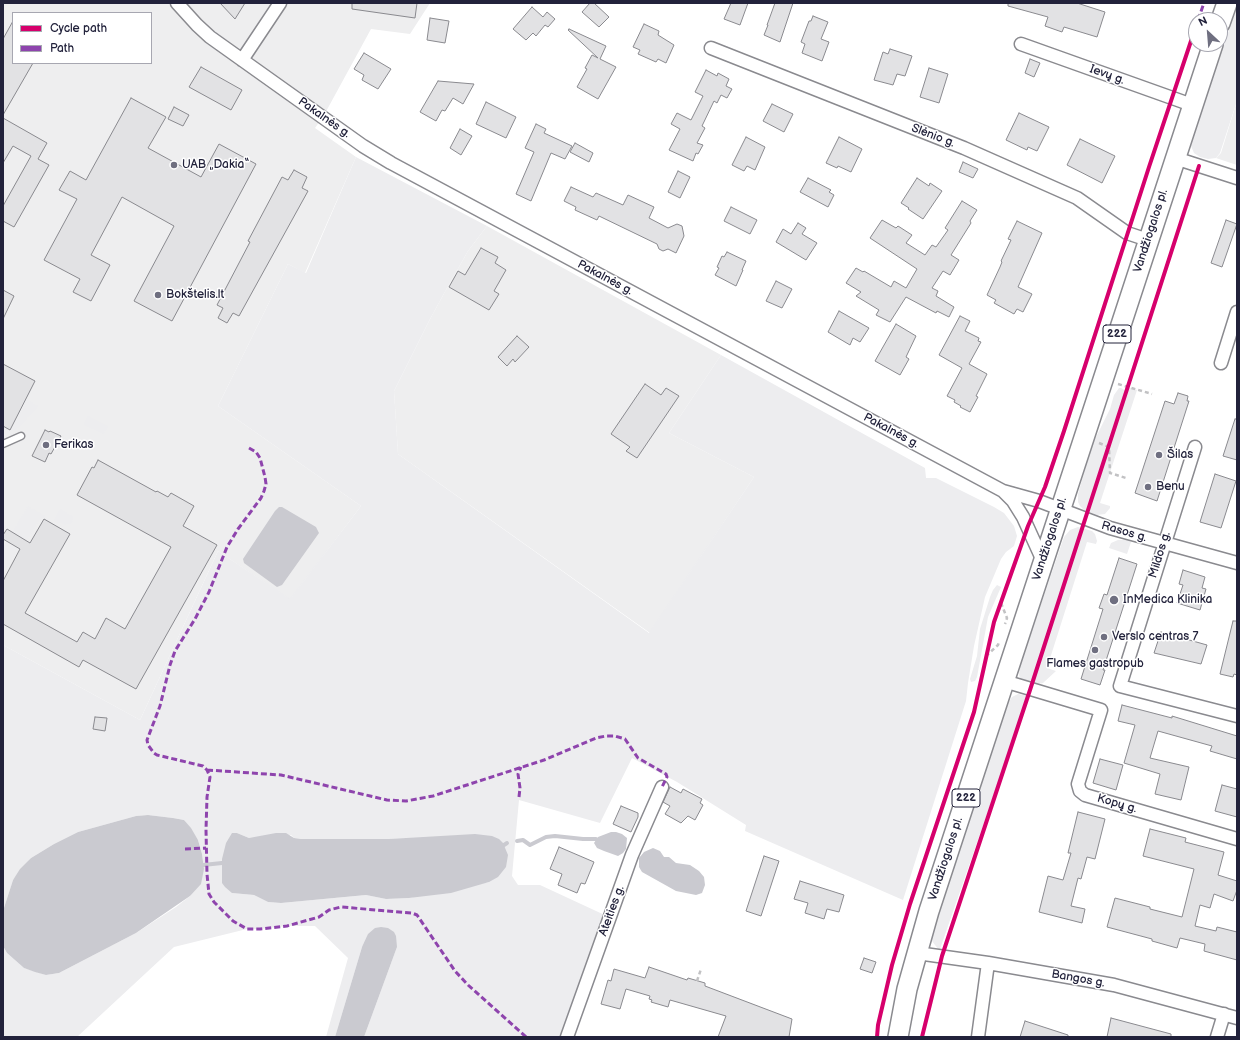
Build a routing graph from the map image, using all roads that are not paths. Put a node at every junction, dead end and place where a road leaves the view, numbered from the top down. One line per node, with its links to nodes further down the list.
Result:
1 (177, 3): 6 (street, Pakalnės g.)
2 (280, 3): 6 (street)
3 (1021, 44): 7 (street, Ievų g.)
4 (711, 48): 10 (street, Slėnio g.)
5 (1210, 52): 7 (main road, Vandžiogalos pl. / 222)
6 (242, 60): 16 (street, Pakalnės g.)
7 (1192, 105): 8 (main road, Vandžiogalos pl. / 222)
8 (1175, 158): 9 (street); 10 (main road, Vandžiogalos pl. / 222)
9 (1237, 178)
10 (1148, 240): 17 (main road, Vandžiogalos pl. / 222)
11 (1237, 312): 12 (street)
12 (1220, 362)
13 (21, 436): 14 (lane)
14 (3, 444)
15 (1195, 447): 18 (street, Mildos g.)
16 (1003, 491): 17 (street, Pakalnės g.); 19 (street)
17 (1059, 510): 18 (street, Rasos g.); 19 (main road, Vandžiogalos pl. / 222)
18 (1164, 543): 20 (street, Rasos g.); 22 (street, Mildos g.)
19 (1043, 561): 21 (main road, Vandžiogalos pl. / 222)
20 (1237, 563)
21 (1004, 681): 24 (street, Kopų g.); 25 (main road, Vandžiogalos pl. / 222)
22 (1237, 716)
23 (662, 787): 29 (street, Ateities g.)
24 (1237, 839)
25 (917, 953): 26 (street, Bangos g.); 30 (main road, Vandžiogalos pl. / 222)
26 (988, 963): 27 (street, Bangos g.); 31 (street)
27 (1224, 1014): 28 (street, Bangos g.); 32 (street)
28 (1237, 1018)
29 (567, 1037)
30 (898, 1037)
31 (978, 1037)
32 (1217, 1037)

